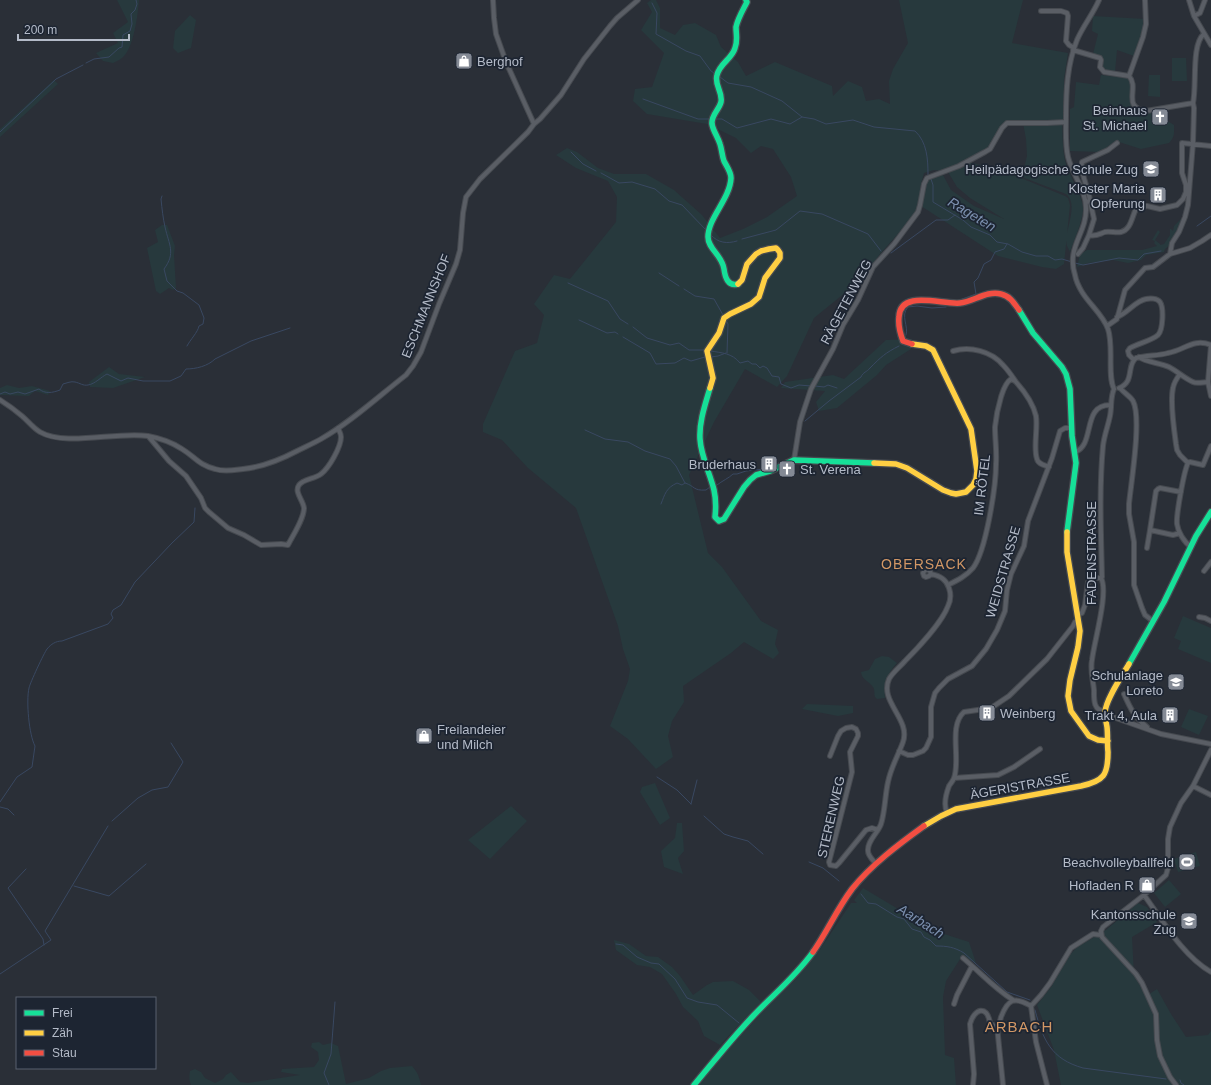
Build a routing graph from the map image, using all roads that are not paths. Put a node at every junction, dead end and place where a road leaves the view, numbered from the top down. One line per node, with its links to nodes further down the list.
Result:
1 (493, 0): 16 (street)
2 (638, 0): 16 (street, ESCHMANNSHOF)
3 (746, 0): 44 (street)
4 (1099, 0): 12 (street)
5 (1145, 0): 13 (street)
6 (1189, 0): 9 (street)
7 (1205, 0): 9 (street)
8 (1041, 11): 12 (street)
9 (1194, 16): 10 (street)
10 (1204, 34): 11 (street); 14 (street)
11 (1211, 45)
12 (1074, 49): 13 (street); 15 (street)
13 (1129, 76): 14 (street)
14 (1193, 102): 18 (street)
15 (1066, 122): 20 (street); 44 (street, RÄGETENWEG)
16 (534, 124): 39 (street, ESCHMANNSHOF)
17 (1117, 143): 20 (street)
18 (1193, 143): 19 (street); 21 (street); 24 (street)
19 (1211, 146)
20 (1088, 201): 21 (street); 26 (street)
21 (1089, 235): 23 (street)
22 (1211, 235): 24 (street)
23 (1078, 254)
24 (1170, 254): 25 (street)
25 (1118, 317): 26 (street); 30 (street)
26 (1107, 326): 35 (street, FADENSTRASSE)
27 (1211, 345): 29 (street); 33 (street)
28 (953, 351): 32 (street)
29 (1139, 357): 30 (street); 31 (street)
30 (1133, 362): 34 (street)
31 (1180, 374): 33 (street); 45 (street)
32 (1015, 380): 46 (street); 57 (street, IM RÖTEL)
33 (1208, 382): 36 (street)
34 (1120, 388): 35 (street); 60 (street)
35 (1114, 389): 38 (street, FADENSTRASSE)
36 (1211, 396)
37 (0, 400): 41 (street, ESCHMANNSHOF)
38 (1111, 404): 43 (street); 56 (street, FADENSTRASSE)
39 (338, 428): 41 (street, ESCHMANNSHOF); 41 (street)
40 (1071, 428): 43 (street); 44 (street); 46 (street, WEIDSTRASSE)
41 (149, 436)
42 (1211, 446): 45 (street)
43 (1075, 452): 58 (street)
44 (794, 460)
45 (1188, 463): 47 (street)
46 (1049, 467): 69 (street, WEIDSTRASSE)
47 (1181, 492): 49 (street); 50 (street)
48 (1211, 512): 51 (street, ÄGERISTRASSE)
49 (1150, 530): 50 (street); 52 (street)
50 (1180, 533): 51 (street)
51 (1190, 547): 60 (street, ÄGERISTRASSE)
52 (1147, 548)
53 (1211, 562): 54 (street)
54 (1204, 571)
55 (931, 574): 57 (street)
56 (1101, 578): 58 (street); 63 (street, FADENSTRASSE)
57 (948, 585): 69 (street)
58 (1079, 617): 65 (street); 71 (street)
59 (1199, 617): 61 (street)
60 (1153, 620): 63 (street, ÄGERISTRASSE)
61 (1211, 621)
62 (1124, 694): 64 (street)
63 (1105, 714): 64 (street); 65 (street, ÄGERISTRASSE)
64 (1148, 729): 66 (street)
65 (1108, 741): 74 (street, ÄGERISTRASSE)
66 (1211, 744)
67 (1040, 749): 71 (street)
68 (1211, 750): 72 (street)
69 (899, 751): 75 (street)
70 (830, 756): 75 (street, STERENWEG)
71 (954, 778): 74 (street)
72 (1194, 786): 73 (street); 77 (street)
73 (1211, 795)
74 (947, 812): 76 (street, ÄGERISTRASSE)
75 (878, 830): 76 (street)
76 (876, 864): 86 (street, ÄGERISTRASSE)
77 (1144, 895): 78 (street); 81 (street)
78 (1101, 935): 84 (street); 90 (street)
79 (963, 958): 80 (street)
80 (972, 966): 82 (street); 83 (street)
81 (1211, 972)
82 (1013, 1000): 84 (street); 85 (street)
83 (954, 1004)
84 (1031, 1006): 89 (street)
85 (998, 1026): 87 (street); 88 (street)
86 (694, 1085)
87 (973, 1085)
88 (1002, 1085)
89 (1047, 1085)
90 (1176, 1085)

